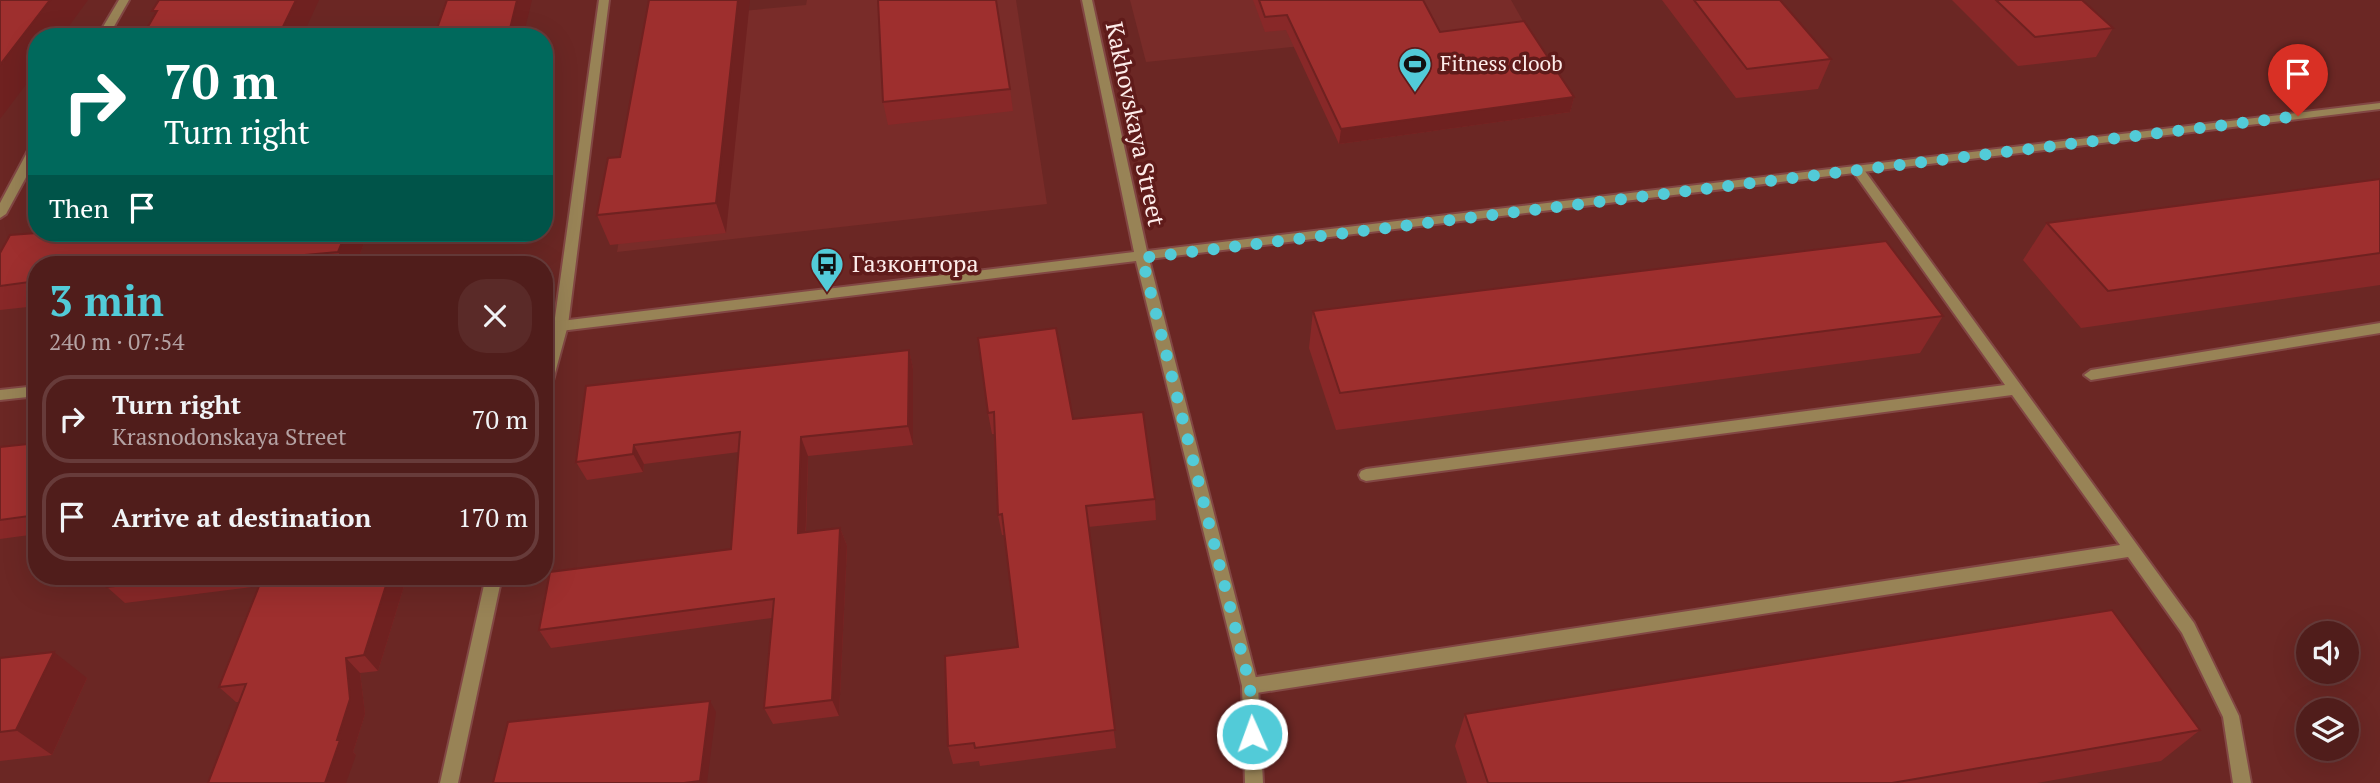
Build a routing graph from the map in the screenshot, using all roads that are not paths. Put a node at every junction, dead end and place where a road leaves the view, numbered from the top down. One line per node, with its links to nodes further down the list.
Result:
1 (124, 0): 4 (street)
2 (604, 0): 10 (street)
3 (1087, 0): 9 (street, Kakhovskaya Street)
4 (107, 28)
5 (2380, 106): 7 (street)
6 (28, 162): 8 (street)
7 (1858, 170): 9 (street); 15 (street)
8 (0, 214)
9 (1142, 258): 10 (street); 21 (street, Kakhovskaya Street)
10 (561, 326): 11 (street); 13 (street)
11 (553, 327)
12 (2380, 328): 14 (street)
13 (553, 355)
14 (2091, 375)
15 (2017, 389): 18 (street); 19 (street)
16 (28, 391): 17 (street)
17 (0, 395)
18 (1366, 475)
19 (2132, 550): 21 (street); 24 (street)
20 (492, 585): 22 (street)
21 (1250, 686): 23 (street, Kakhovskaya Street)
22 (449, 783)
23 (1254, 783)
24 (2242, 783)

